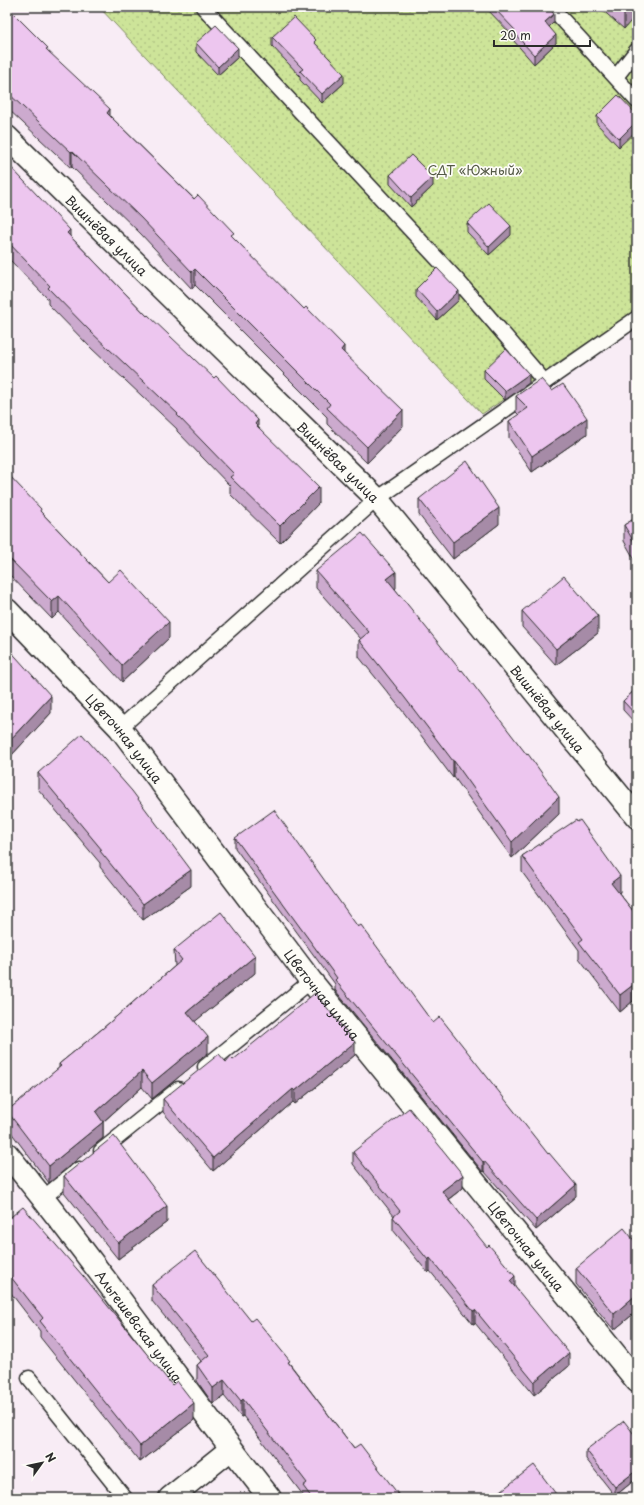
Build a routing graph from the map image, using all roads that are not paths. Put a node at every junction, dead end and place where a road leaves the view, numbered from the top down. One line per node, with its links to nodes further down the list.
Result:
1 (203, 7): 8 (lane)
2 (551, 7): 4 (lane)
3 (637, 50): 4 (lane)
4 (616, 77): 5 (lane)
5 (637, 101)
6 (7, 137): 9 (street, Вишнёвая улица)
7 (637, 318): 8 (lane)
8 (545, 382): 9 (lane)
9 (377, 499): 11 (lane); 12 (street, Вишнёвая улица)
10 (7, 610): 11 (street, Цветочная улица)
11 (120, 728): 13 (street, Цветочная улица)
12 (637, 817)
13 (311, 981): 15 (lane); 17 (street, Цветочная улица)
14 (7, 1154): 15 (street, Альгешевская улица)
15 (44, 1198): 18 (street, Альгешевская улица)
16 (29, 1378): 19 (lane)
17 (637, 1381)
18 (231, 1449): 20 (street); 21 (street, Альгешевская улица)
19 (125, 1498)
20 (170, 1498)
21 (270, 1498)

